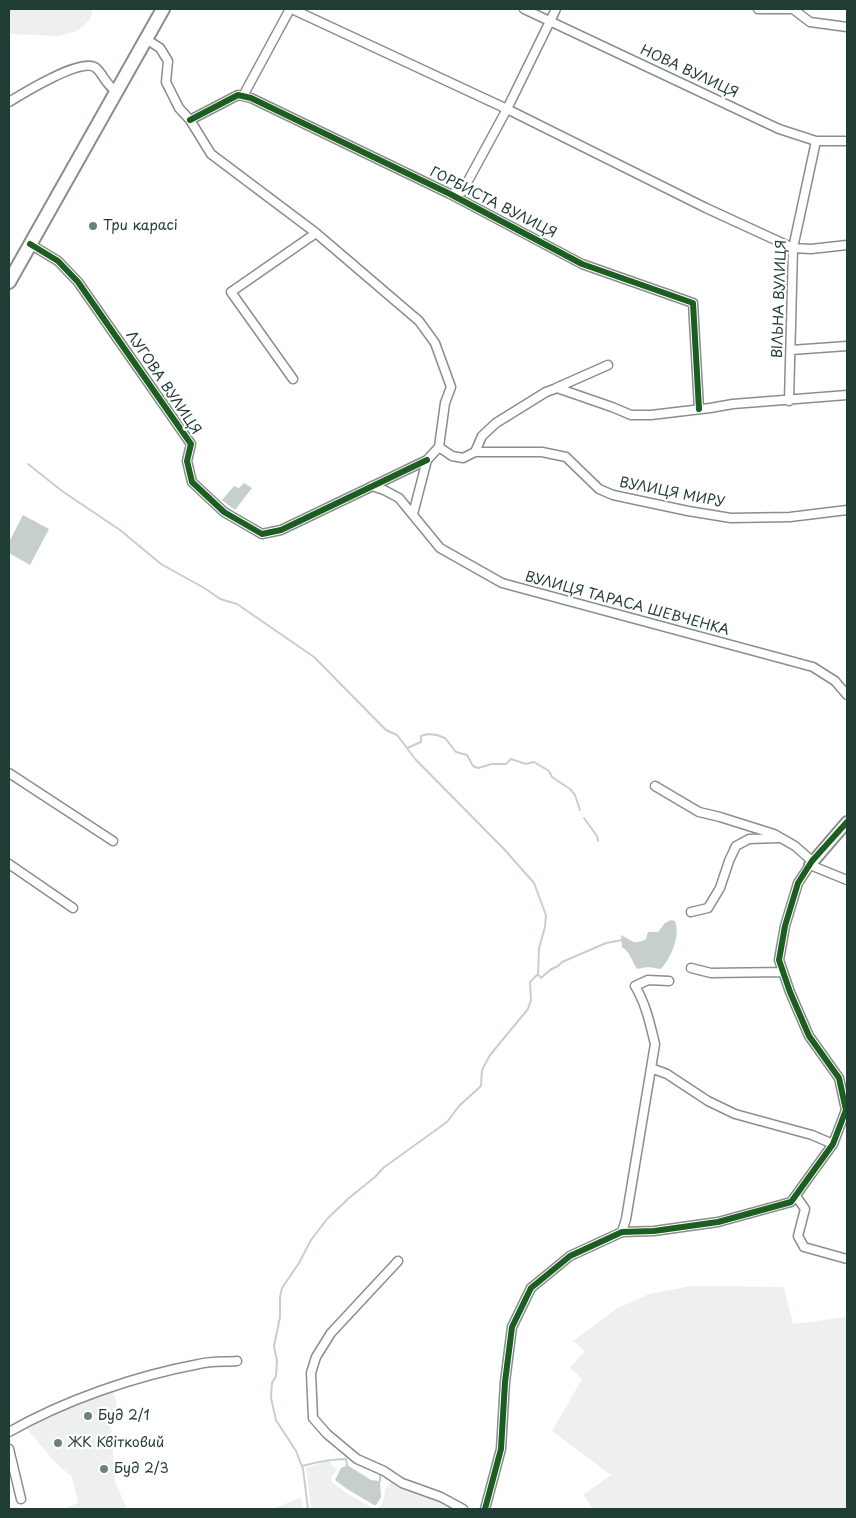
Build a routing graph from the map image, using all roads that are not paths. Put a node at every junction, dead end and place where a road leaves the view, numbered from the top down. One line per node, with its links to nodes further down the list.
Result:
1 (163, 9): 8 (main road)
2 (291, 9): 10 (street); 12 (street)
3 (524, 9): 6 (street, НОВА ВУЛИЦЯ)
4 (556, 9): 6 (street)
5 (758, 9): 7 (street)
6 (550, 21): 12 (street); 14 (street, НОВА ВУЛИЦЯ)
7 (847, 27)
8 (146, 39): 9 (main road); 13 (street)
9 (116, 91): 11 (street); 18 (main road)
10 (243, 96): 13 (street); 16 (street, ГОРБИСТА ВУЛИЦЯ)
11 (9, 102)
12 (507, 109): 16 (street); 20 (street)
13 (190, 120): 17 (street)
14 (816, 141): 15 (street, НОВА ВУЛИЦЯ); 20 (street, ВІЛЬНА ВУЛИЦЯ)
15 (847, 141)
16 (450, 194): 29 (street, ГОРБИСТА ВУЛИЦЯ)
17 (316, 233): 25 (street); 30 (street)
18 (30, 244): 21 (main road); 33 (street, ЛУГОВА ВУЛИЦЯ)
19 (847, 245): 20 (street)
20 (793, 248): 23 (street, ВІЛЬНА ВУЛИЦЯ)
21 (9, 282)
22 (847, 346): 23 (street)
23 (791, 350): 28 (street, ВІЛЬНА ВУЛИЦЯ)
24 (608, 365): 26 (street)
25 (293, 379)
26 (551, 390): 29 (street); 31 (street)
27 (847, 395): 28 (street)
28 (789, 400): 29 (street)
29 (699, 409)
30 (438, 447): 31 (street, ВУЛИЦЯ МИРУ); 32 (street)
31 (475, 452): 34 (street, ВУЛИЦЯ МИРУ)
32 (427, 460): 33 (street, ЛУГОВА ВУЛИЦЯ); 35 (street)
33 (372, 486): 35 (street, ВУЛИЦЯ ТАРАСА ШЕВЧЕНКА)
34 (847, 510)
35 (413, 514): 36 (street, ВУЛИЦЯ ТАРАСА ШЕВЧЕНКА)
36 (847, 695)
37 (9, 773): 41 (street)
38 (655, 786): 40 (street)
39 (847, 822): 42 (street)
40 (780, 838): 42 (street); 46 (street)
41 (113, 841)
42 (811, 863): 44 (street); 48 (street)
43 (9, 864): 45 (street)
44 (847, 880)
45 (73, 908)
46 (691, 912)
47 (691, 968): 48 (street)
48 (783, 972): 51 (street)
49 (669, 981): 50 (street)
50 (651, 1068): 53 (street); 55 (street)
51 (839, 1078): 52 (street); 53 (street)
52 (847, 1085)
53 (833, 1144): 54 (street)
54 (796, 1196): 55 (street); 56 (street)
55 (622, 1232): 63 (street)
56 (847, 1259)
57 (398, 1261): 62 (street)
58 (237, 1361): 59 (street)
59 (9, 1432)
60 (9, 1449): 61 (street)
61 (21, 1499)
62 (463, 1509)
63 (484, 1509)

